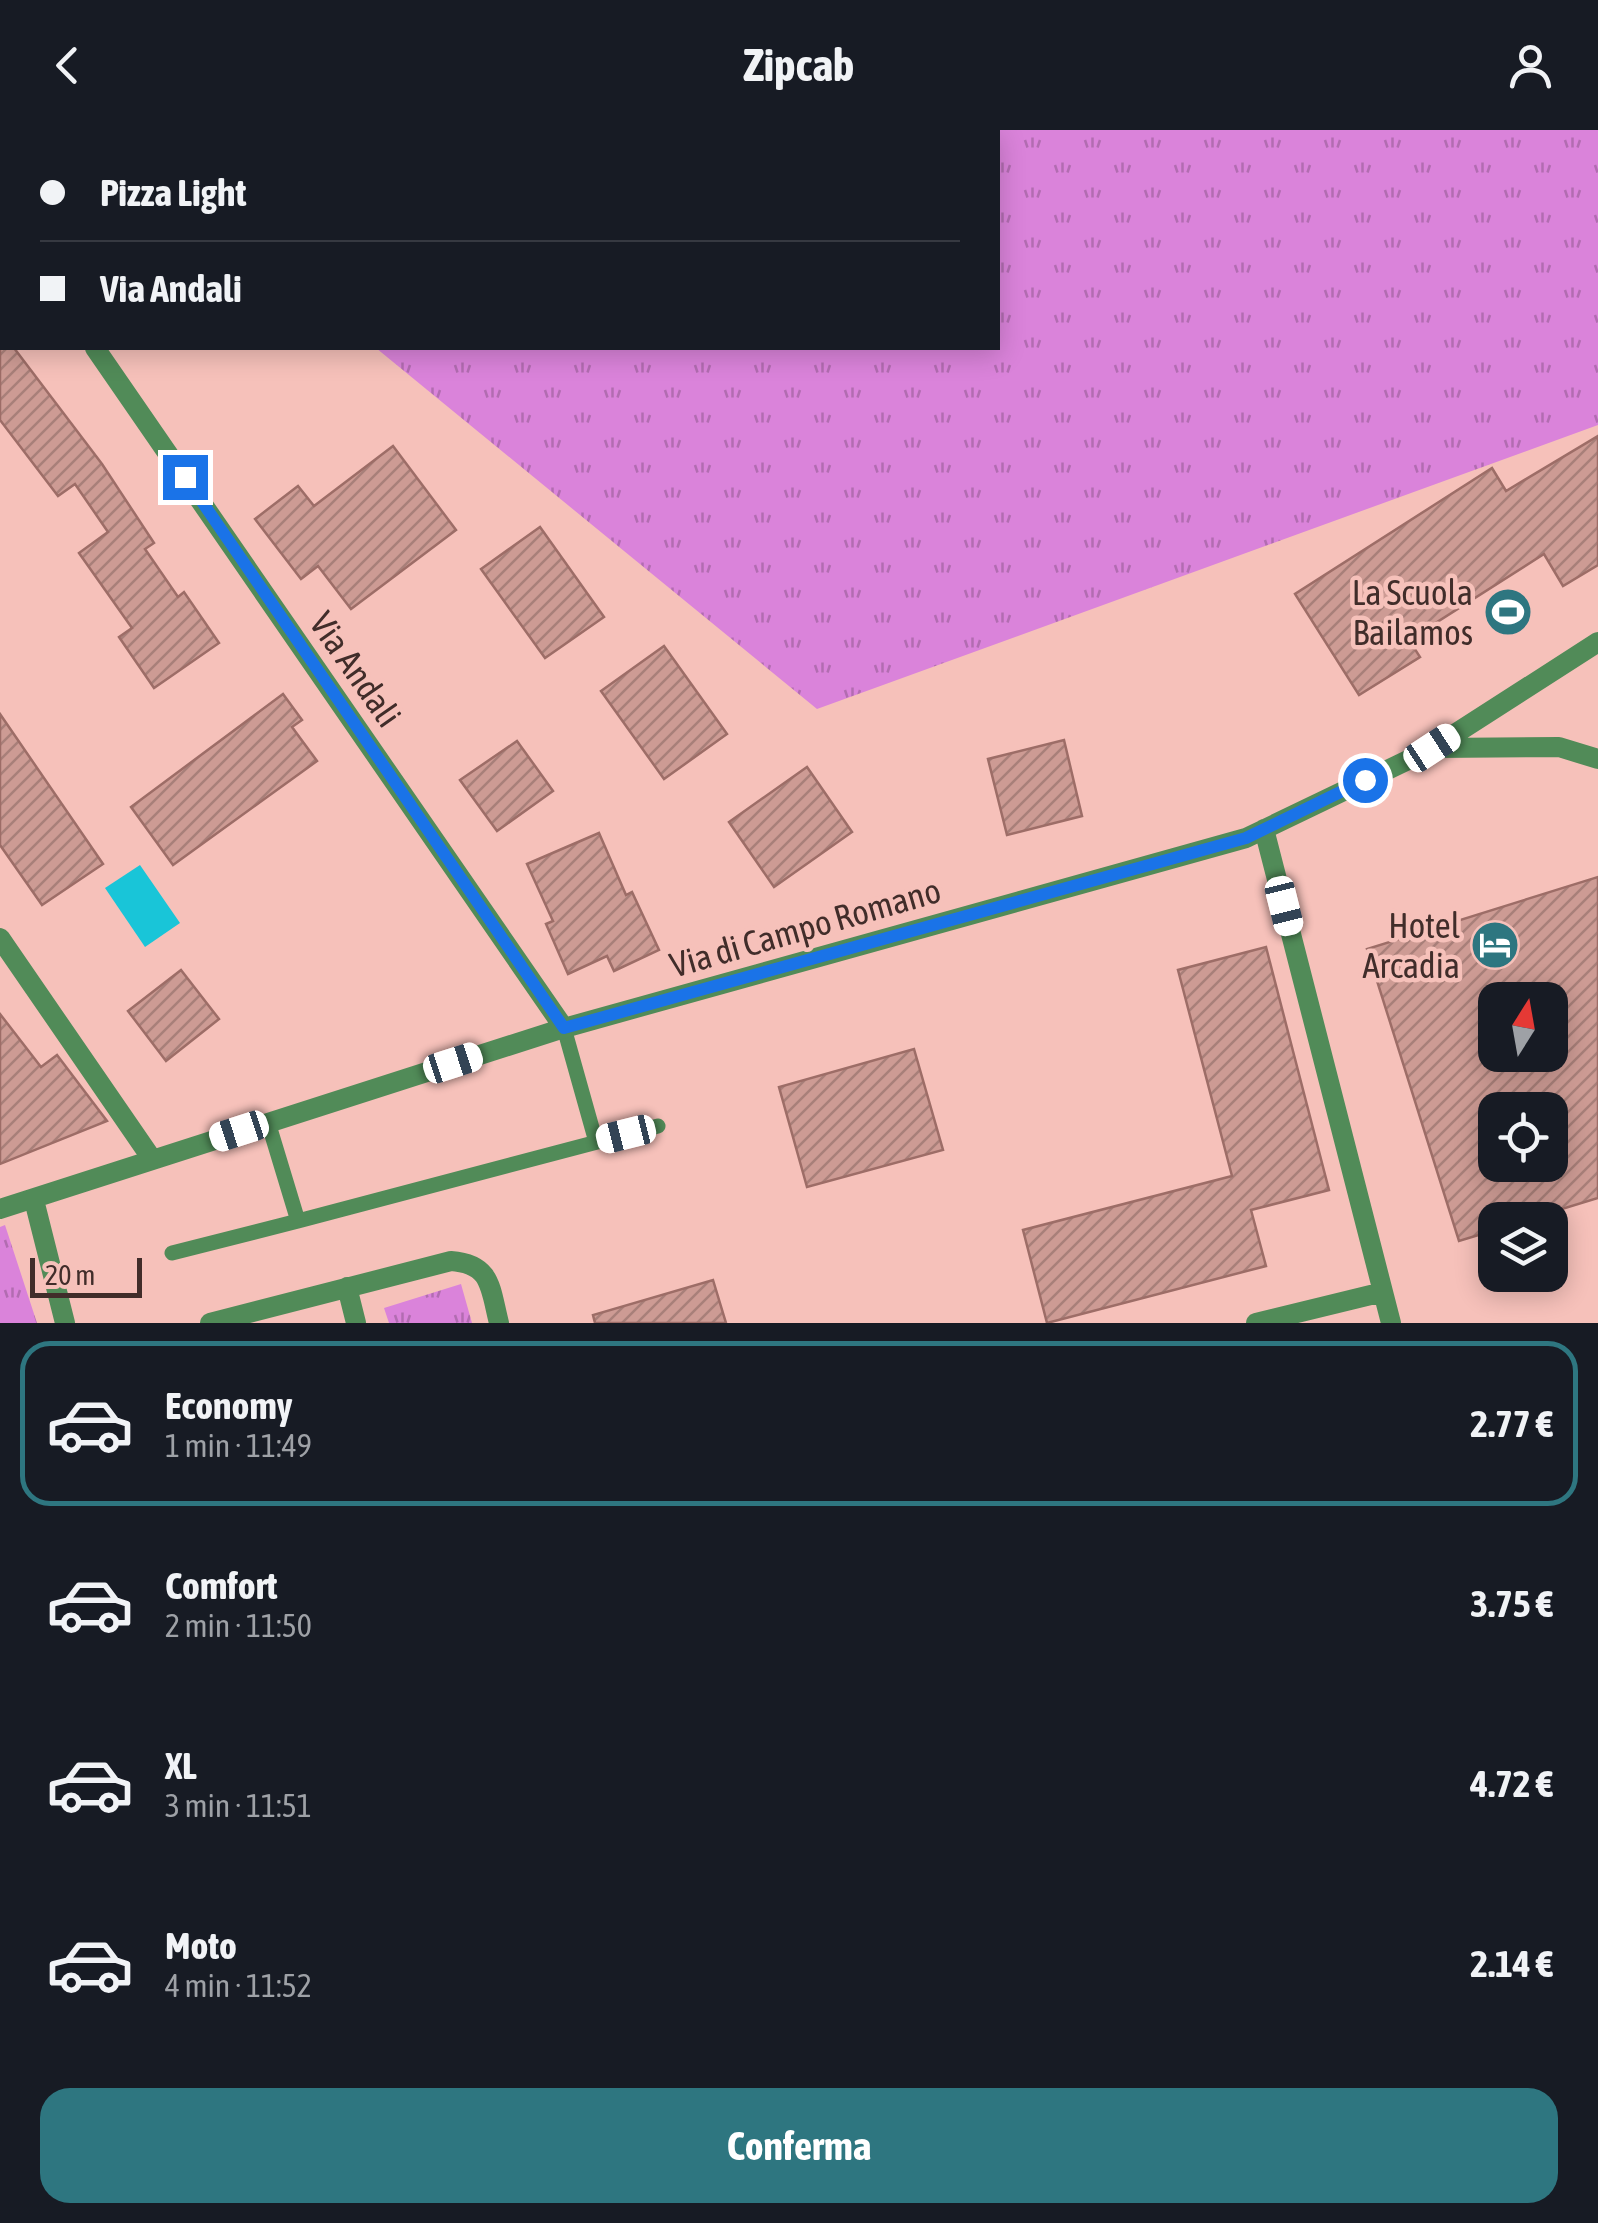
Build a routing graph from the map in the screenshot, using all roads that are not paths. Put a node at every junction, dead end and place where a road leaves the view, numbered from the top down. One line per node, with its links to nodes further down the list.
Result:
1 (97, 350): 7 (street, Via Andali)
2 (1598, 642): 3 (street, Via di Campo Romano)
3 (1432, 748): 4 (street); 5 (street, Via di Campo Romano)
4 (1598, 759)
5 (1264, 830): 7 (street, Via di Campo Romano); 17 (street)
6 (0, 938): 11 (street)
7 (564, 1028): 8 (street, Via di Campo Romano); 10 (lane)
8 (268, 1122): 11 (street, Via di Campo Romano); 14 (lane)
9 (658, 1126): 10 (lane)
10 (596, 1142): 14 (lane)
11 (152, 1159): 12 (street, Via di Campo Romano)
12 (34, 1200): 13 (street, Via di Campo Romano); 18 (street)
13 (0, 1209)
14 (298, 1221): 15 (lane)
15 (172, 1254)
16 (347, 1288): 19 (street); 20 (street); 21 (street)
17 (1383, 1292): 22 (street); 23 (street)
18 (65, 1323)
19 (210, 1323)
20 (356, 1323)
21 (499, 1323)
22 (1256, 1323)
23 (1391, 1323)

